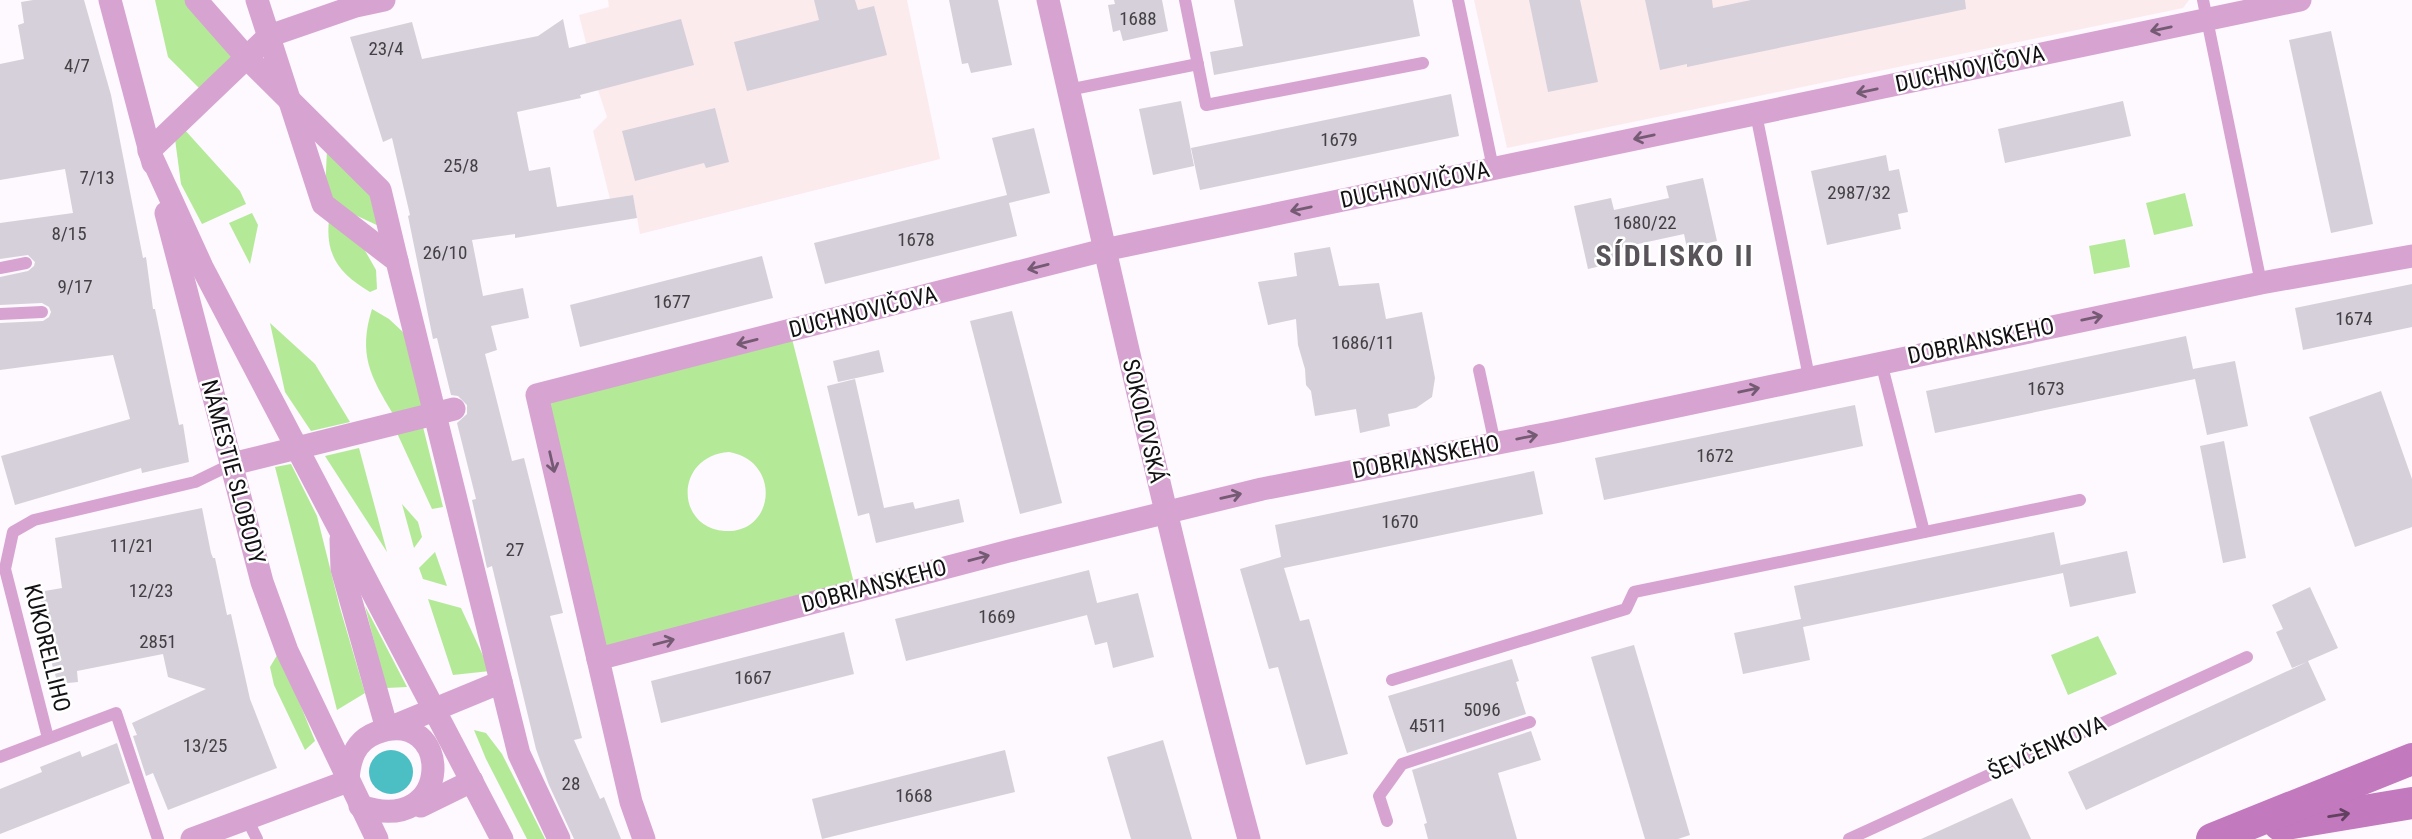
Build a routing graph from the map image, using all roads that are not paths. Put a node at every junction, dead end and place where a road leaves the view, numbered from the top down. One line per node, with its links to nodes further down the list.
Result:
1 (110, 0): 17 (street, NÁMESTIE SLOBODY)
2 (196, 0): 11 (street)
3 (257, 0): 10 (street)
4 (384, 0): 10 (street)
5 (1048, 0): 14 (street, SOKOLOVSKÁ)
6 (1185, 0): 13 (lane)
7 (1458, 0): 18 (lane)
8 (2300, 0): 9 (street, DUCHNOVIČOVA)
9 (2205, 10): 16 (street, DUCHNOVIČOVA, one-way to 16); 24 (lane)
10 (269, 36): 11 (street); 15 (street)
11 (247, 58): 15 (street); 17 (street)
12 (1423, 63): 13 (lane)
13 (1198, 64): 14 (lane)
14 (1068, 90): 19 (street, SOKOLOVSKÁ)
15 (289, 100): 21 (street); 21 (street)
16 (1756, 114): 18 (street, DUCHNOVIČOVA, one-way to 18); 29 (lane)
17 (149, 151): 32 (street, NÁMESTIE SLOBODY); 33 (street, NÁMESTIE SLOBODY)
18 (1493, 168): 19 (street, DUCHNOVIČOVA, one-way to 19)
19 (1104, 250): 35 (street, SOKOLOVSKÁ); 39 (street, DUCHNOVIČOVA, one-way to 39)
20 (2412, 256): 24 (street, DOBRIANSKEHO)
21 (397, 261): 30 (street)
22 (26, 263): 23 (lane)
23 (0, 268)
24 (2261, 283): 27 (street, DOBRIANSKEHO, one-way to 24)
25 (42, 312): 26 (lane)
26 (0, 314)
27 (1881, 362): 29 (street, DOBRIANSKEHO); 37 (lane)
28 (1479, 370): 31 (lane)
29 (1809, 377): 31 (street, DOBRIANSKEHO, one-way to 29)
30 (444, 412): 32 (street, NÁMESTIE SLOBODY); 41 (street)
31 (1495, 444): 35 (street, DOBRIANSKEHO, one-way to 31)
32 (297, 448): 33 (street, NÁMESTIE SLOBODY); 36 (street, NÁMESTIE SLOBODY)
33 (232, 464): 45 (lane, KUKORELLIHO); 48 (street, NÁMESTIE SLOBODY)
34 (2080, 500): 37 (lane)
35 (1165, 512): 39 (street, DOBRIANSKEHO, one-way to 35); 62 (street, SOKOLOVSKÁ)
36 (340, 530): 42 (street, NÁMESTIE SLOBODY); 44 (street, NÁMESTIE SLOBODY)
37 (1924, 532): 40 (lane)
38 (2246, 657): 63 (lane, ŠEVČENKOVA)
39 (598, 659): 61 (street)
40 (1392, 680)
41 (501, 682): 42 (street); 60 (street)
42 (435, 710): 44 (street); 49 (street, NÁMESTIE SLOBODY)
43 (1530, 722): 53 (lane)
44 (387, 729): 48 (street); 52 (street)
45 (48, 737): 46 (lane); 56 (lane)
46 (0, 757)
47 (2412, 759): 55 (main road)
48 (348, 781): 51 (street, NÁMESTIE SLOBODY); 54 (street)
49 (472, 781): 52 (street); 59 (street, NÁMESTIE SLOBODY)
50 (2412, 803): 55 (main road, one-way to 50)
51 (360, 806): 52 (street); 58 (street, NÁMESTIE SLOBODY)
52 (421, 806)
53 (1387, 821)
54 (252, 829): 57 (street)
55 (2218, 837)
56 (158, 839)
57 (192, 839)
58 (377, 839)
59 (502, 839)
60 (559, 839)
61 (644, 839)
62 (1249, 839)
63 (1849, 839)

